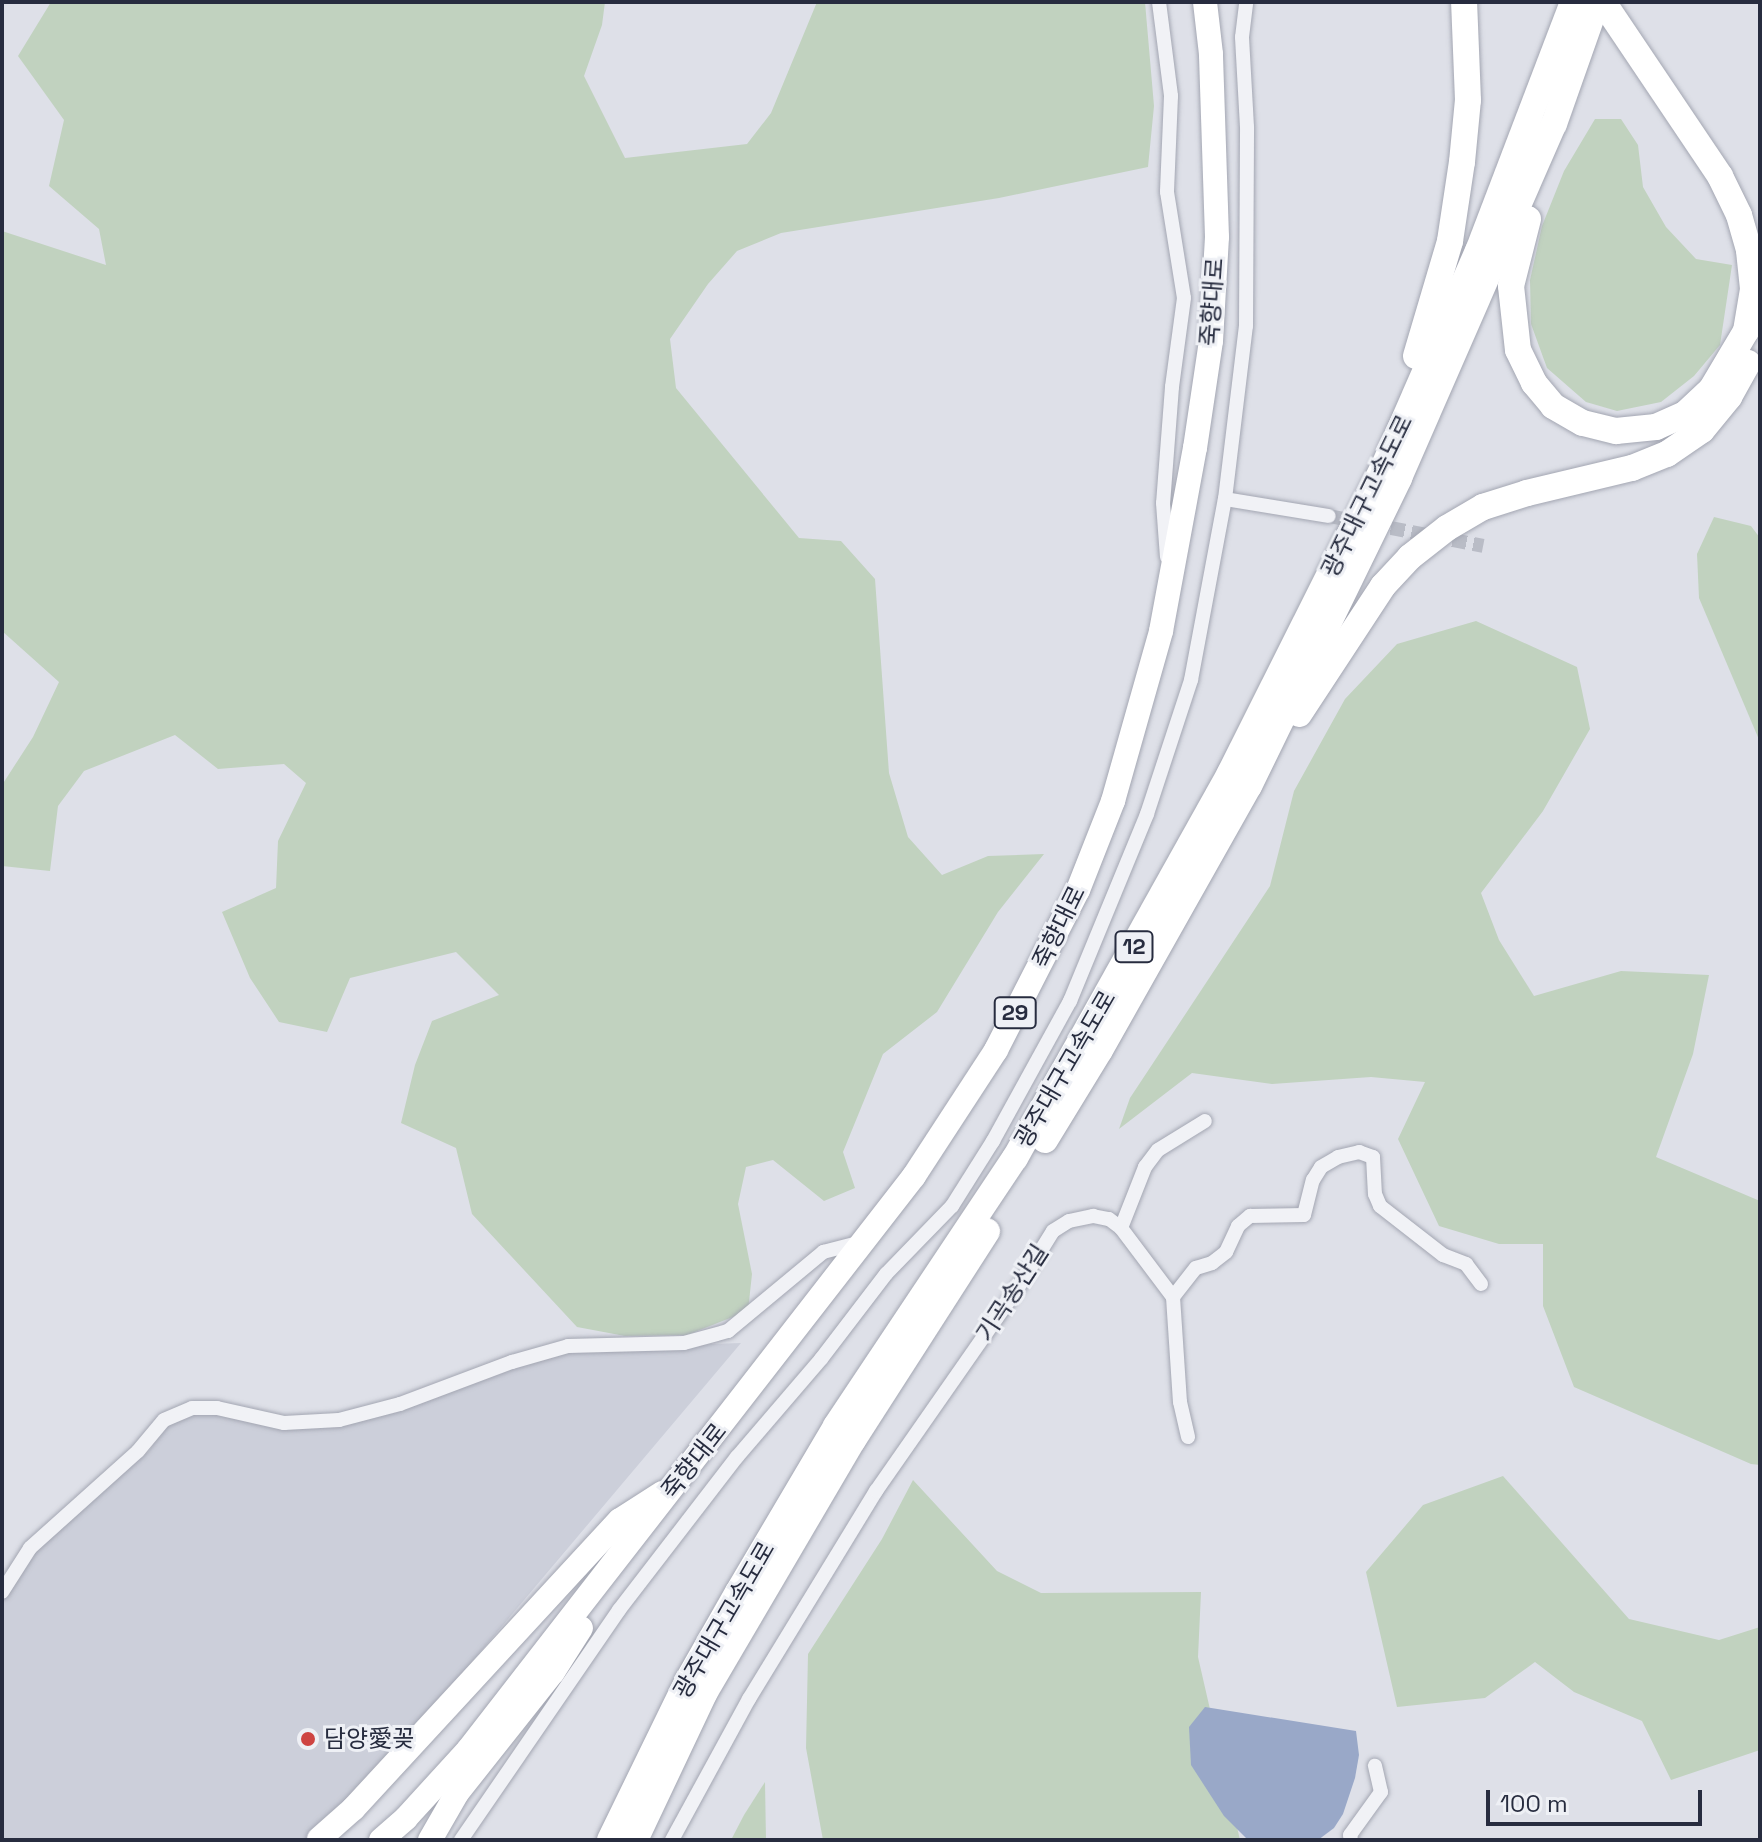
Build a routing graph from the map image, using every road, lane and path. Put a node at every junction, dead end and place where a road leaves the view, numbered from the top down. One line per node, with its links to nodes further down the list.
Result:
1 (1159, 2): 13 (street)
2 (1205, 2): 13 (main road, 죽향대로 / 29)
3 (1246, 2): 11 (street)
4 (1464, 2): 10 (highway)
5 (1621, 2): 8 (highway)
6 (1587, 7): 7 (highway, 광주대구고속도로 / 12); 7 (highway); 10 (highway, 광주대구고속도로 / 12)
7 (1554, 124): 14 (highway, 광주대구고속도로 / 12)
8 (1760, 239)
9 (1760, 335): 14 (highway)
10 (1383, 468): 29 (highway, 광주대구고속도로 / 12)
11 (1225, 499): 12 (street); 28 (street)
12 (1329, 516)
13 (1170, 593): 17 (main road, 죽향대로 / 29)
14 (1249, 786): 30 (highway, 광주대구고속도로 / 12)
15 (1205, 1121): 16 (street)
16 (1121, 1228): 19 (street); 31 (street, 기곡송산길)
17 (866, 1240): 21 (main road, 죽향대로 / 29); 23 (street)
18 (1481, 1284): 19 (street)
19 (1173, 1297): 20 (street)
20 (1188, 1437)
21 (677, 1483): 22 (main road, 죽향대로 / 29); 25 (main road)
22 (601, 1580): 26 (main road, 죽향대로 / 29); 27 (main road)
23 (2, 1592)
24 (1375, 1766): 32 (street)
25 (318, 1839)
26 (381, 1840)
27 (430, 1840)
28 (461, 1840)
29 (610, 1840)
30 (635, 1840)
31 (672, 1840)
32 (1351, 1840)

